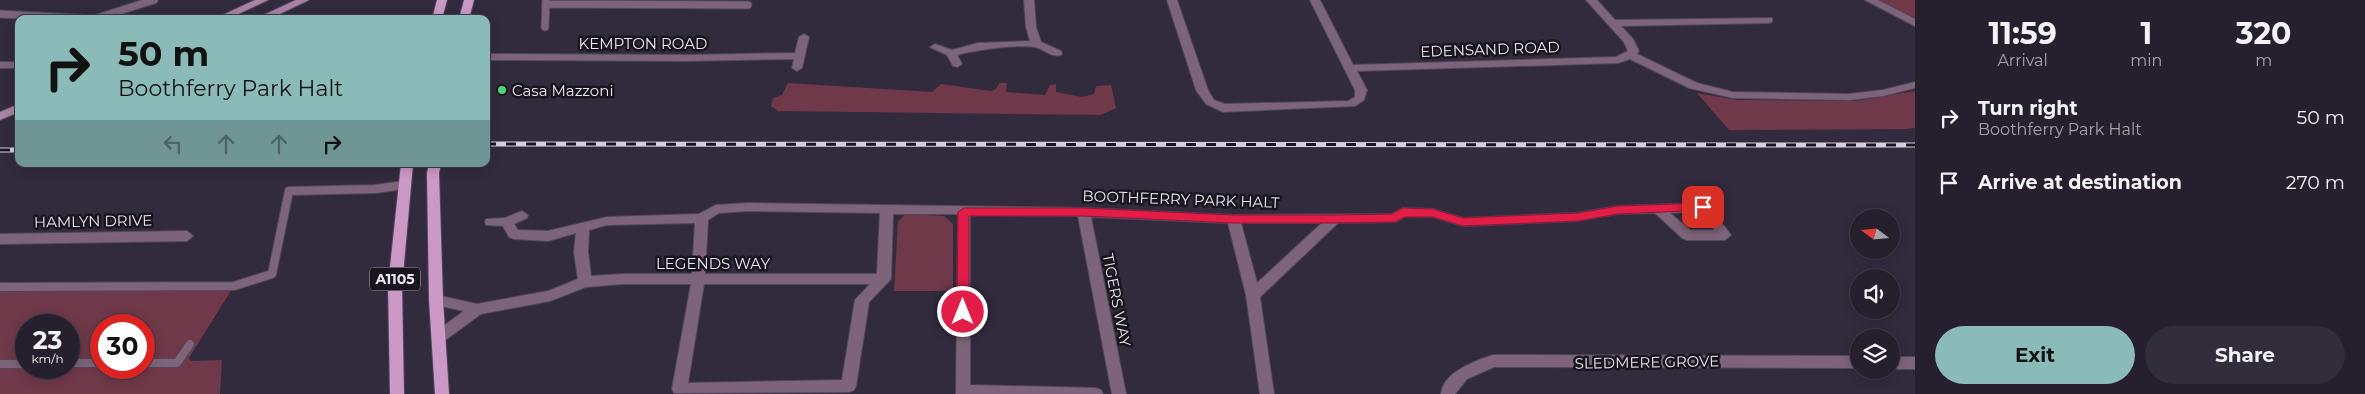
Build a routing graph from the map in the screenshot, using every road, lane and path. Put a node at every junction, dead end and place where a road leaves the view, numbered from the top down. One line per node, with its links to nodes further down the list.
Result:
1 (154, 0): 15 (lane)
2 (263, 0): 16 (main road)
3 (304, 0): 17 (main road)
4 (442, 0): 18 (main road)
5 (469, 0): 19 (main road)
6 (1028, 0): 25 (street)
7 (1172, 0): 36 (street)
8 (1315, 0): 36 (street)
9 (1592, 0): 21 (street)
10 (1870, 0): 20 (street)
11 (546, 2): 12 (lane); 22 (lane)
12 (748, 5)
13 (0, 14): 14 (lane)
14 (24, 15)
15 (108, 15)
16 (229, 15)
17 (269, 15)
18 (438, 15)
19 (465, 15)
20 (1915, 22)
21 (1612, 23): 23 (street); 29 (street)
22 (545, 27)
23 (1776, 28)
24 (804, 37): 31 (street)
25 (1036, 44): 27 (street); 28 (street)
26 (935, 47): 28 (street)
27 (1057, 53)
28 (951, 54): 33 (street)
29 (1630, 55): 36 (street, EDENSAND ROAD); 37 (street)
30 (490, 56): 31 (street, KEMPTON ROAD)
31 (799, 56): 35 (street)
32 (0, 64): 34 (street)
33 (957, 64)
34 (15, 65)
35 (797, 68)
36 (1349, 68)
37 (1915, 85)
38 (15, 109): 39 (main road)
39 (0, 116)
40 (15, 117): 41 (main road)
41 (0, 121)
42 (407, 167): 44 (main road, A1105)
43 (434, 167): 63 (main road, A1105)
44 (404, 185): 61 (lane); 74 (main road, A1105)
45 (887, 209): 47 (street, BOOTHFERRY PARK HALT); 50 (street, BOOTHFERRY PARK HALT); 58 (street)
46 (1658, 209): 52 (street, BOOTHFERRY PARK HALT)
47 (964, 212): 48 (street, BOOTHFERRY PARK HALT); 73 (street)
48 (1084, 212): 51 (street, BOOTHFERRY PARK HALT); 77 (street, TIGERS WAY)
49 (522, 215): 54 (street)
50 (702, 218): 55 (street, BOOTHFERRY PARK HALT); 59 (street)
51 (1233, 219): 52 (street, BOOTHFERRY PARK HALT); 62 (street)
52 (1334, 219): 62 (street)
53 (491, 222): 54 (street)
54 (507, 222): 55 (street, BOOTHFERRY PARK HALT)
55 (583, 227): 60 (street)
56 (187, 236): 57 (street, HAMLYN DRIVE)
57 (0, 239)
58 (884, 279): 59 (street, LEGENDS WAY); 59 (street)
59 (698, 280): 60 (street, LEGENDS WAY)
60 (586, 282): 64 (street, LEGENDS WAY)
61 (0, 287)
62 (1253, 296): 78 (street)
63 (436, 300): 64 (street, LEGENDS WAY); 65 (main road, A1105)
64 (477, 309): 65 (street, LEGENDS WAY)
65 (439, 337): 75 (main road, A1105)
66 (190, 344): 68 (lane)
67 (1850, 362): 79 (street, SLEDMERE GROVE)
68 (155, 363)
69 (1900, 363): 70 (street)
70 (1915, 363)
71 (0, 364): 72 (lane)
72 (15, 364)
73 (962, 393): 76 (street)
74 (397, 394)
75 (442, 394)
76 (1096, 394)
77 (1119, 394)
78 (1267, 394)
79 (1448, 394)

